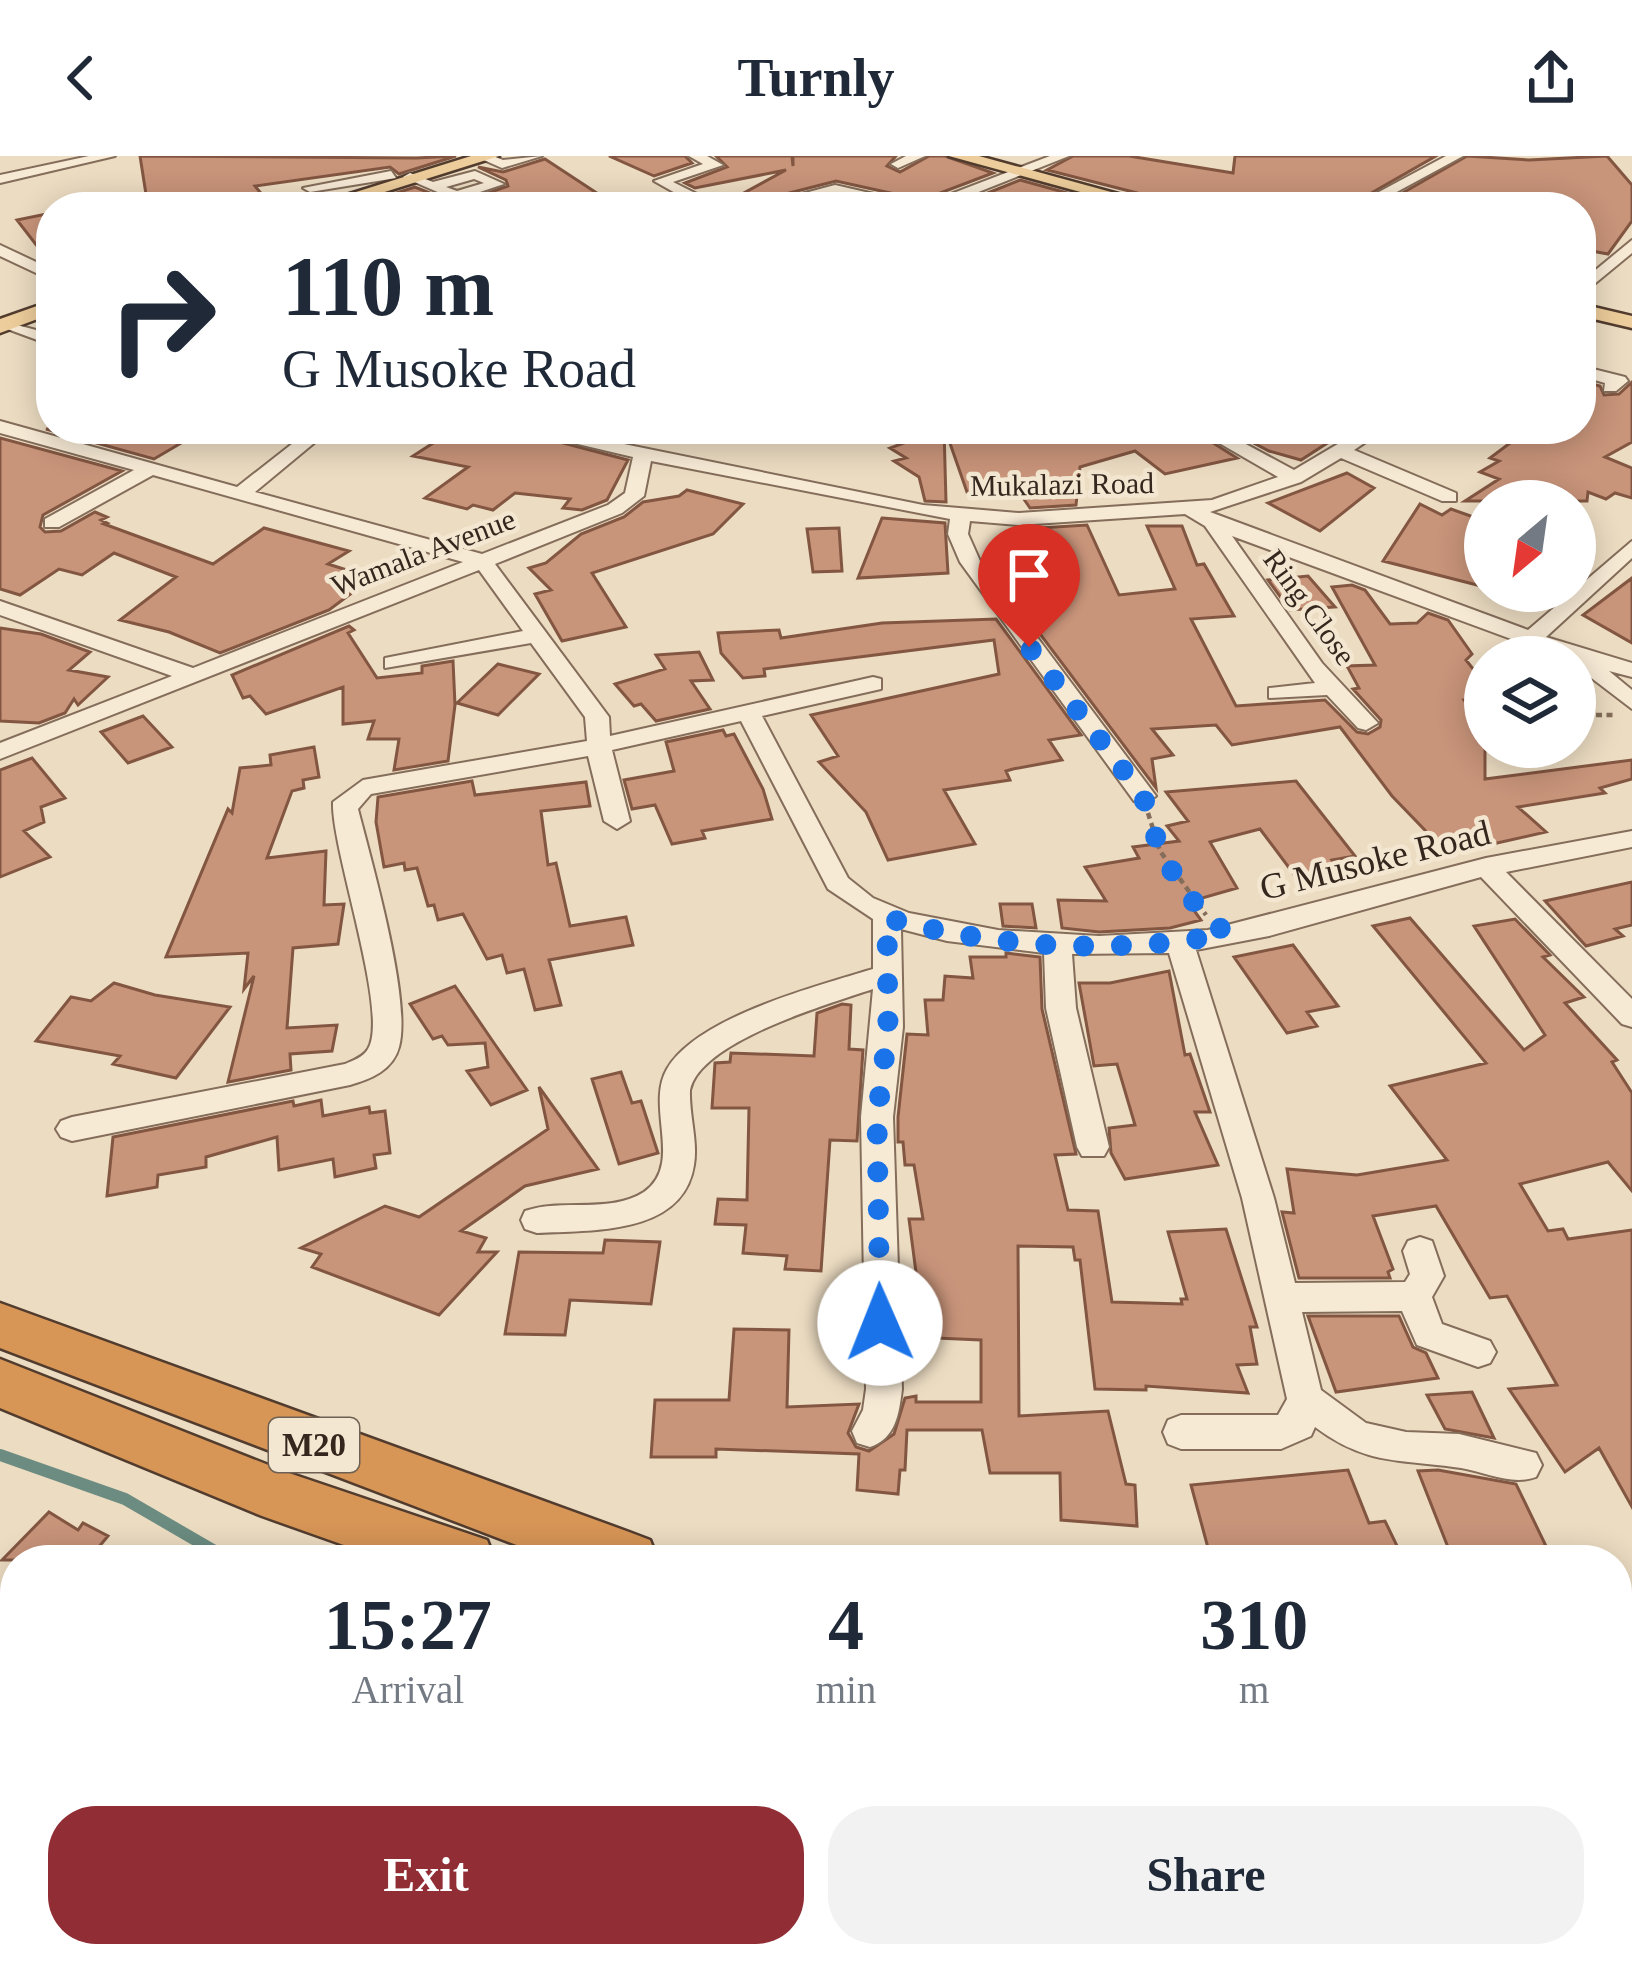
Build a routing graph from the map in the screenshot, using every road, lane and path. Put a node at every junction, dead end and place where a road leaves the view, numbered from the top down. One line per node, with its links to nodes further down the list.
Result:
1 (108, 156): 13 (street)
2 (535, 156): 8 (street)
3 (696, 156): 19 (street)
4 (918, 156): 9 (street)
5 (958, 156): 11 (main road)
6 (1062, 156): 11 (street)
7 (1456, 156): 24 (street)
8 (487, 157): 12 (main road)
9 (898, 164)
10 (361, 168): 12 (street)
11 (1022, 172): 22 (street); 23 (main road)
12 (402, 177): 14 (street); 15 (street); 16 (main road)
13 (0, 179)
14 (433, 186): 17 (street); 18 (street)
15 (310, 188)
16 (361, 192)
17 (443, 192)
18 (479, 192)
19 (683, 192)
20 (819, 192): 21 (street)
21 (848, 192)
22 (968, 192)
23 (1099, 192)
24 (1387, 192)
25 (1632, 245): 28 (street)
26 (0, 250): 27 (street)
27 (36, 268)
28 (1596, 277)
29 (36, 314): 32 (main road)
30 (1596, 314): 31 (main road)
31 (1632, 322)
32 (4, 326): 33 (street)
33 (36, 336)
34 (1596, 374): 35 (street)
35 (1610, 387)
36 (0, 427): 37 (street)
37 (36, 437)
38 (59, 444): 45 (street)
39 (303, 444): 47 (street)
40 (598, 444): 44 (street, Mukalazi Road)
41 (1232, 444): 46 (street)
42 (1351, 444): 43 (street, Mukalazi Road)
43 (1340, 451): 46 (street, Mukalazi Road); 48 (street)
44 (643, 453): 49 (street, Mukalazi Road); 53 (street, Wamala Avenue)
45 (149, 470): 47 (street); 51 (street)
46 (1294, 478): 50 (street, Mukalazi Road)
47 (242, 492): 53 (street)
48 (1449, 497)
49 (961, 516): 50 (street, Mukalazi Road); 73 (street)
50 (1202, 516): 56 (street); 64 (street, Ring Close)
51 (52, 523)
52 (1632, 547): 57 (street)
53 (483, 561): 55 (street); 62 (street, Wamala Avenue)
54 (0, 608): 62 (street)
55 (538, 634): 59 (street); 71 (street)
56 (1530, 636)
57 (1534, 636)
58 (1596, 660): 60 (street)
59 (393, 663)
60 (1632, 670)
61 (1596, 672): 66 (street)
62 (192, 675): 72 (street, Wamala Avenue)
63 (874, 684): 67 (street)
64 (1332, 688): 65 (street); 70 (street, Ring Close)
65 (1277, 693)
66 (1632, 702)
67 (748, 712): 71 (street); 77 (street, G Musoke Road)
68 (1632, 713): 69 (path)
69 (1596, 715)
70 (1366, 723)
71 (598, 743): 74 (street); 83 (street)
72 (0, 752)
73 (1143, 796): 78 (path)
74 (616, 821)
75 (1632, 839): 76 (street, G Musoke Road)
76 (1486, 867): 78 (street, G Musoke Road); 82 (street)
77 (887, 918): 80 (street, G Musoke Road); 81 (street)
78 (1226, 934): 79 (street, G Musoke Road)
79 (1180, 943): 80 (street, G Musoke Road); 88 (street)
80 (1058, 944): 84 (street)
81 (890, 974): 85 (street); 93 (street)
82 (1632, 1017)
83 (72, 1129)
84 (1094, 1147)
85 (537, 1220)
86 (1420, 1251): 87 (street)
87 (1414, 1296): 88 (street); 90 (street)
88 (1279, 1298): 92 (street)
89 (0, 1325): 97 (highway, M20)
90 (1478, 1352)
91 (0, 1383): 96 (highway, M20)
92 (1305, 1399): 94 (street); 95 (street)
93 (870, 1431)
94 (1181, 1432)
95 (1523, 1465)
96 (422, 1545)
97 (589, 1545)

